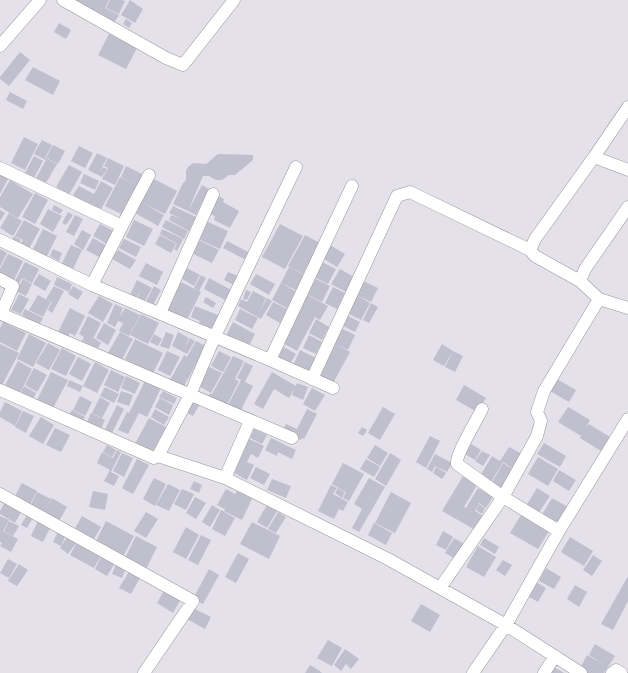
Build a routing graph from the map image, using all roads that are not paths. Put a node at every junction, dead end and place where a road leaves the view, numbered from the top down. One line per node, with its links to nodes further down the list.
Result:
1 (40, 0): 4 (street)
2 (63, 0): 3 (street)
3 (234, 0)
4 (0, 46)
5 (628, 107): 6 (street)
6 (594, 157): 9 (street); 16 (street)
7 (296, 167): 24 (street)
8 (0, 168): 14 (street)
9 (628, 170)
10 (149, 175): 14 (street)
11 (352, 186): 25 (street)
12 (213, 194): 22 (street)
13 (628, 207): 18 (street)
14 (122, 226): 19 (street)
15 (0, 240): 19 (street)
16 (530, 250): 18 (street); 26 (street)
17 (0, 279): 23 (street)
18 (580, 281): 20 (street)
19 (92, 284): 22 (street)
20 (599, 300): 21 (street); 37 (street)
21 (628, 308)
22 (160, 313): 24 (street)
23 (0, 315): 29 (street)
24 (215, 336): 25 (street); 29 (street)
25 (270, 360): 26 (street)
26 (312, 379): 27 (street)
27 (334, 388)
28 (0, 390): 34 (street)
29 (190, 395): 32 (street); 34 (street)
30 (482, 409): 37 (street)
31 (628, 419): 38 (street)
32 (250, 421): 33 (street); 35 (street)
33 (292, 438)
34 (158, 456): 35 (street)
35 (225, 478): 39 (street)
36 (0, 494): 42 (street)
37 (503, 497): 38 (street); 39 (street)
38 (559, 531): 40 (street)
39 (440, 588): 40 (street)
40 (506, 625): 41 (street); 43 (street)
41 (555, 656): 44 (street); 45 (street)
42 (144, 673)
43 (473, 673)
44 (544, 673)
45 (581, 673)
46 (612, 673): 47 (street)
47 (621, 673)

